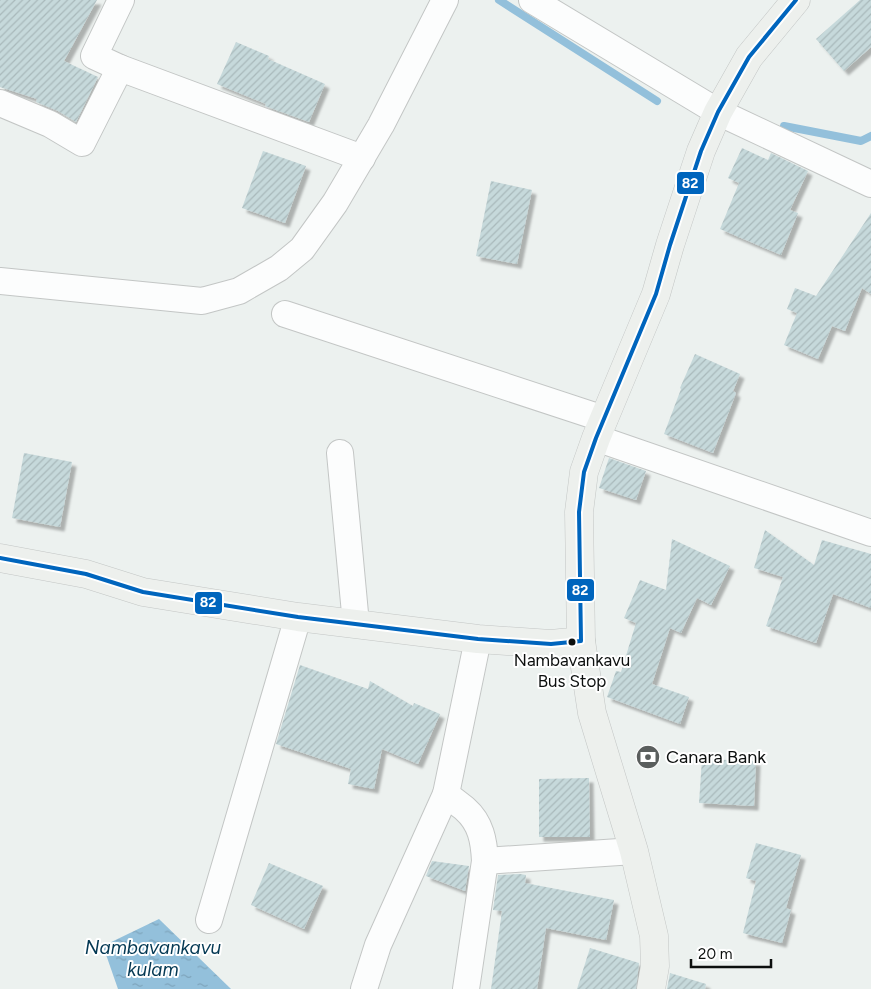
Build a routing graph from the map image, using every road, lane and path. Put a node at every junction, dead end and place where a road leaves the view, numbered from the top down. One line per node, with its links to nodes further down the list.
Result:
1 (122, 0): 5 (street)
2 (445, 0): 8 (street)
3 (532, 0): 7 (street)
4 (796, 0): 7 (street)
5 (120, 68): 6 (street); 8 (street)
6 (0, 103)
7 (718, 112): 9 (street); 12 (street)
8 (362, 158): 10 (street)
9 (871, 184)
10 (0, 281)
11 (285, 314): 12 (street)
12 (600, 428): 14 (street); 19 (street)
13 (340, 453): 17 (street)
14 (871, 533)
15 (0, 558): 16 (street)
16 (298, 617): 17 (street); 23 (street)
17 (356, 624): 18 (street)
18 (478, 639): 19 (street); 20 (street)
19 (581, 641): 21 (street)
20 (446, 794): 22 (street); 24 (street)
21 (634, 851): 22 (street); 26 (street)
22 (485, 861): 25 (street)
23 (209, 920)
24 (364, 989)
25 (466, 989)
26 (651, 989)

